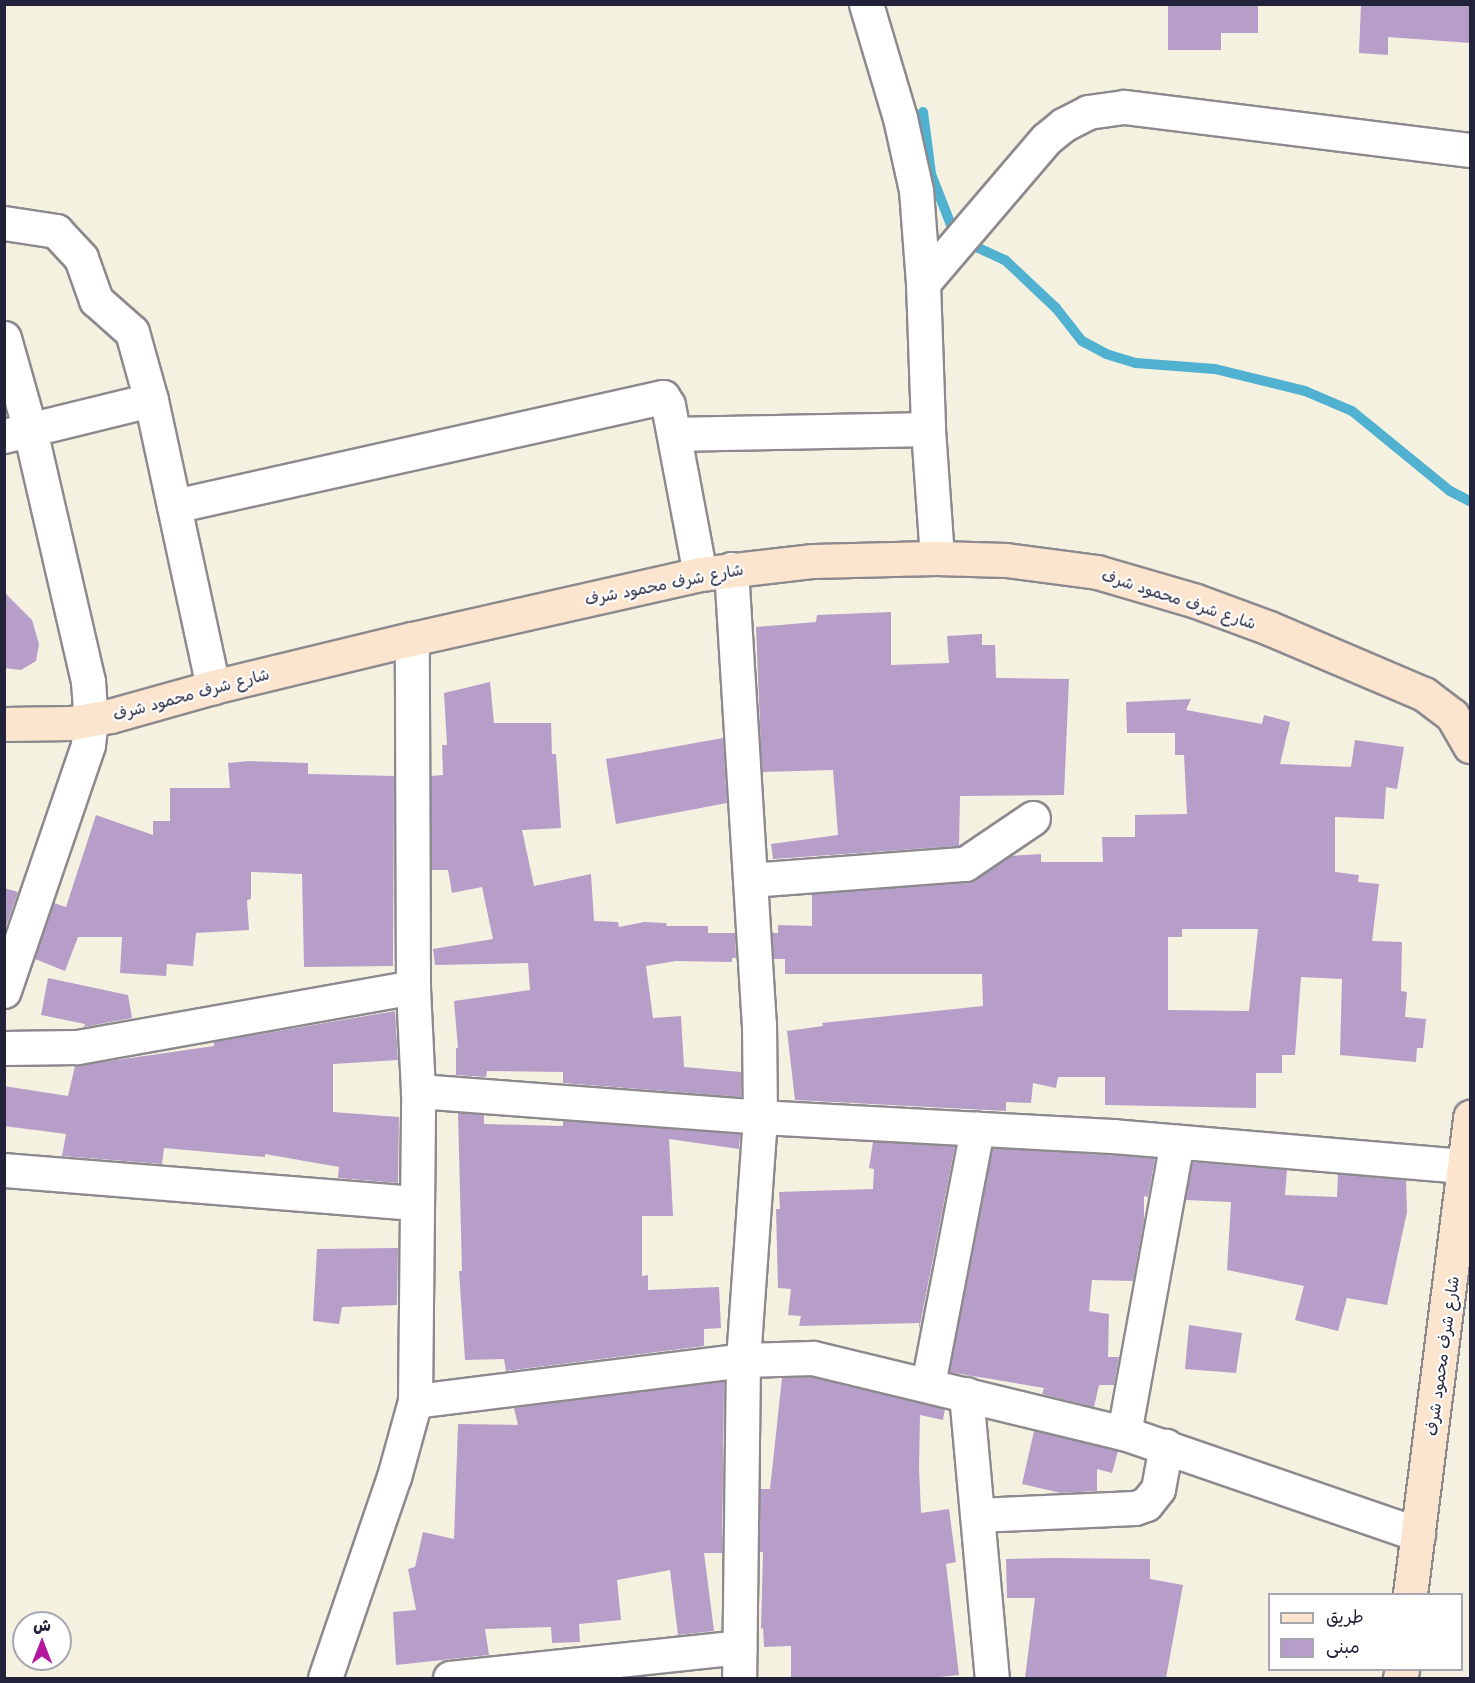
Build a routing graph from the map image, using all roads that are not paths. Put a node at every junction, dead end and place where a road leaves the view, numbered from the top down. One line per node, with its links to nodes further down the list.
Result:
1 (866, 4): 4 (street)
2 (1470, 150): 4 (street)
3 (4, 223): 6 (street)
4 (923, 283): 7 (street)
5 (4, 338): 8 (street)
6 (151, 400): 8 (street); 10 (street)
7 (928, 429): 9 (street); 11 (street)
8 (17, 433): 15 (street)
9 (674, 434): 10 (street); 12 (street)
10 (174, 506): 14 (street)
11 (937, 558): 12 (street, شارع شرف محمود شرف); 17 (street, شارع شرف محمود شرف)
12 (715, 571): 13 (street, شارع شرف محمود شرف); 19 (street)
13 (412, 639): 14 (street, شارع شرف محمود شرف); 20 (street)
14 (213, 687): 15 (street, شارع شرف محمود شرف)
15 (92, 720): 16 (street, شارع شرف محمود شرف); 21 (street)
16 (4, 724)
17 (1470, 746)
18 (1033, 818): 19 (street)
19 (750, 880): 24 (street)
20 (413, 987): 22 (street); 23 (street)
21 (4, 991)
22 (4, 1048)
23 (418, 1091): 24 (street); 30 (street)
24 (760, 1117): 26 (street); 31 (street)
25 (1470, 1117): 28 (street, شارع شرف محمود شرف)
26 (977, 1129): 27 (street); 32 (street)
27 (1176, 1142): 28 (street); 35 (street)
28 (1464, 1166): 38 (street, شارع شرف محمود شرف)
29 (4, 1170): 30 (street)
30 (417, 1203): 34 (street)
31 (743, 1360): 32 (street); 34 (street); 40 (street)
32 (928, 1384): 33 (street)
33 (966, 1394): 35 (street); 37 (street)
34 (415, 1401): 41 (street)
35 (1124, 1433): 36 (street)
36 (1166, 1446): 37 (street); 38 (street)
37 (977, 1515): 43 (street)
38 (1418, 1534): 39 (street, شارع شرف محمود شرف)
39 (1410, 1593)
40 (739, 1663): 42 (street)
41 (325, 1678)
42 (450, 1678)
43 (992, 1678)

